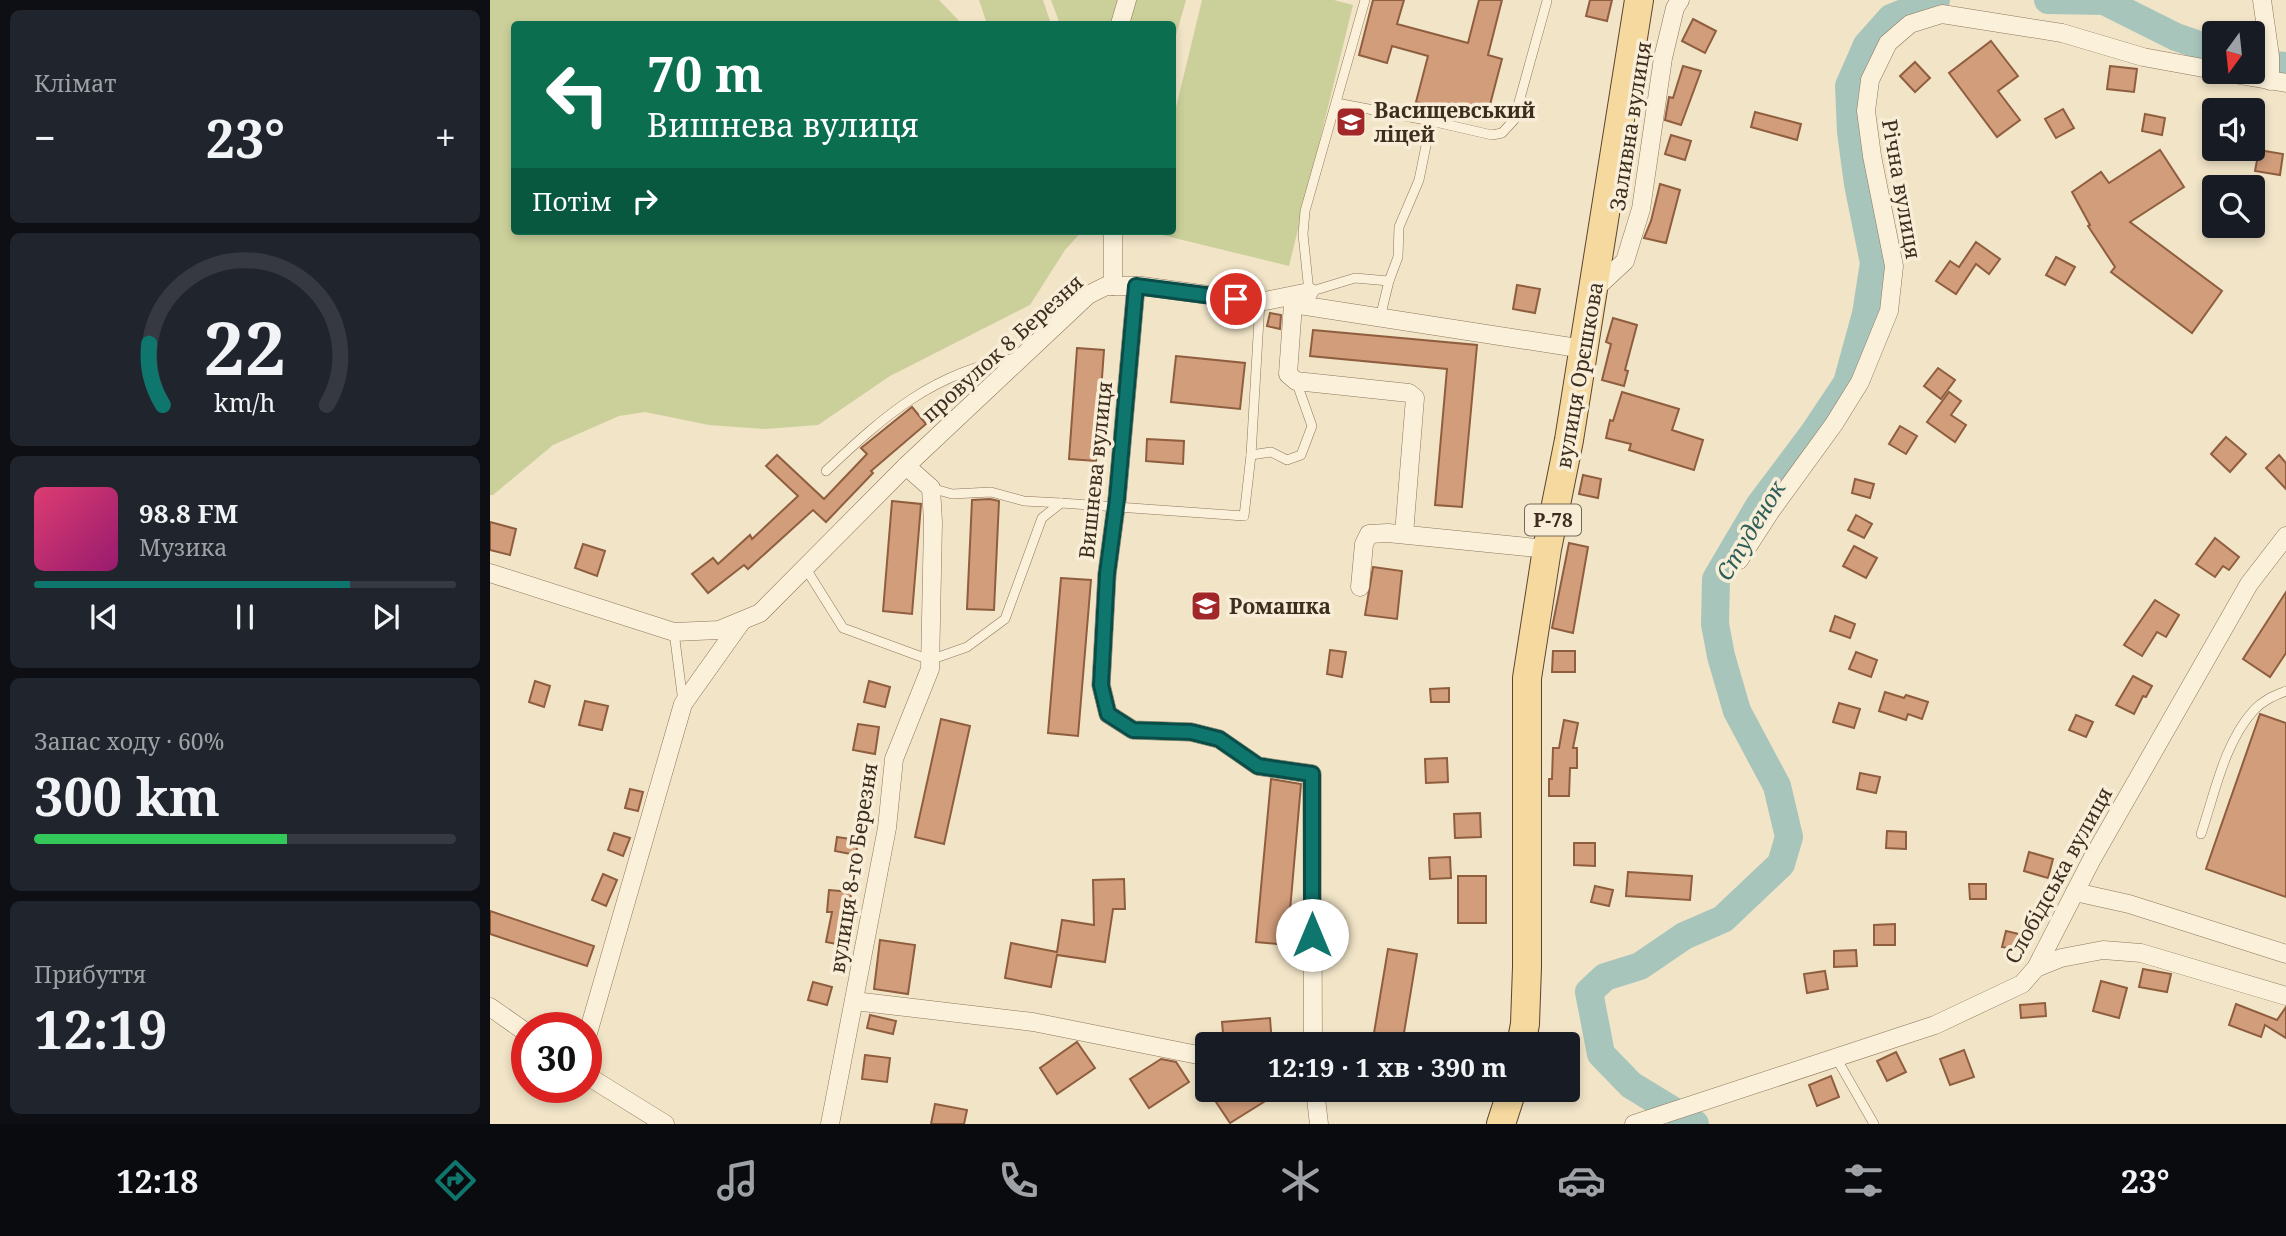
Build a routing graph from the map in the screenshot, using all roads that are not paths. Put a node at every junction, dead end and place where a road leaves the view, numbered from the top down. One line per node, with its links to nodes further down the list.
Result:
1 (1128, 0): 7 (street)
2 (1365, 0): 10 (lane)
3 (1639, 0): 16 (main road, вулиця Орєшкова / Р-78)
4 (1680, 0): 16 (street, Заливна вулиця)
5 (2262, 0): 9 (street)
6 (1547, 1): 11 (lane)
7 (1121, 21)
8 (2202, 68): 33 (street, Річна вулиця)
9 (2274, 73)
10 (1337, 103): 11 (lane); 17 (lane)
11 (1431, 121): 13 (lane)
12 (1113, 235): 14 (street)
13 (1389, 281): 17 (lane); 20 (lane)
14 (1113, 286): 15 (street, провулок 8 Березня); 22 (street, провулок 8 Березня)
15 (1136, 286): 18 (street, провулок 8 Березня); 29 (street, Вишнева вулиця)
16 (1594, 290): 21 (main road, вулиця Орєшкова / Р-78)
17 (1309, 292): 18 (street, провулок 8 Березня); 19 (street)
18 (1260, 302): 24 (lane)
19 (1293, 304): 20 (street); 23 (street)
20 (1380, 318): 21 (street)
21 (1584, 349): 32 (main road, вулиця Орєшкова / Р-78)
22 (1024, 357): 25 (street, провулок 8 Березня); 26 (lane)
23 (1296, 381): 24 (lane); 30 (street)
24 (1251, 455): 29 (lane)
25 (906, 466): 27 (street); 34 (street, провулок 8 Березня)
26 (826, 471)
27 (931, 488): 28 (lane); 39 (street, вулиця 8-го Березня)
28 (1061, 503): 29 (lane); 39 (lane)
29 (1116, 506): 51 (street, Вишнева вулиця)
30 (1404, 534): 32 (street); 36 (street)
31 (2286, 536): 43 (street, Слобідська вулиця)
32 (1547, 549): 52 (main road, вулиця Орєшкова / Р-78)
33 (1739, 560)
34 (806, 569): 37 (street, провулок 8 Березня); 39 (lane)
35 (490, 573): 38 (street, провулок 8 Березня)
36 (1360, 587)
37 (743, 620): 38 (street, провулок 8 Березня); 41 (street)
38 (674, 632): 41 (lane)
39 (930, 660): 47 (street, вулиця 8-го Березня)
40 (2286, 691): 42 (lane)
41 (683, 704): 49 (street)
42 (2202, 834)
43 (2075, 892): 44 (street); 45 (street, Слобідська вулиця)
44 (2286, 954)
45 (2036, 968): 46 (street); 54 (street, Слобідська вулиця)
46 (2286, 996)
47 (854, 1001): 53 (street); 60 (street, вулиця 8-го Березня)
48 (490, 1007): 50 (street)
49 (594, 1012)
50 (511, 1022)
51 (1312, 1032)
52 (1523, 1032)
53 (1195, 1054)
54 (1835, 1056): 58 (street, Слобідська вулиця); 63 (lane)
55 (602, 1085): 59 (street)
56 (1316, 1102): 61 (street)
57 (1508, 1102): 62 (main road)
58 (1641, 1122)
59 (665, 1124)
60 (830, 1124)
61 (1319, 1124)
62 (1501, 1124)
63 (1874, 1124)

